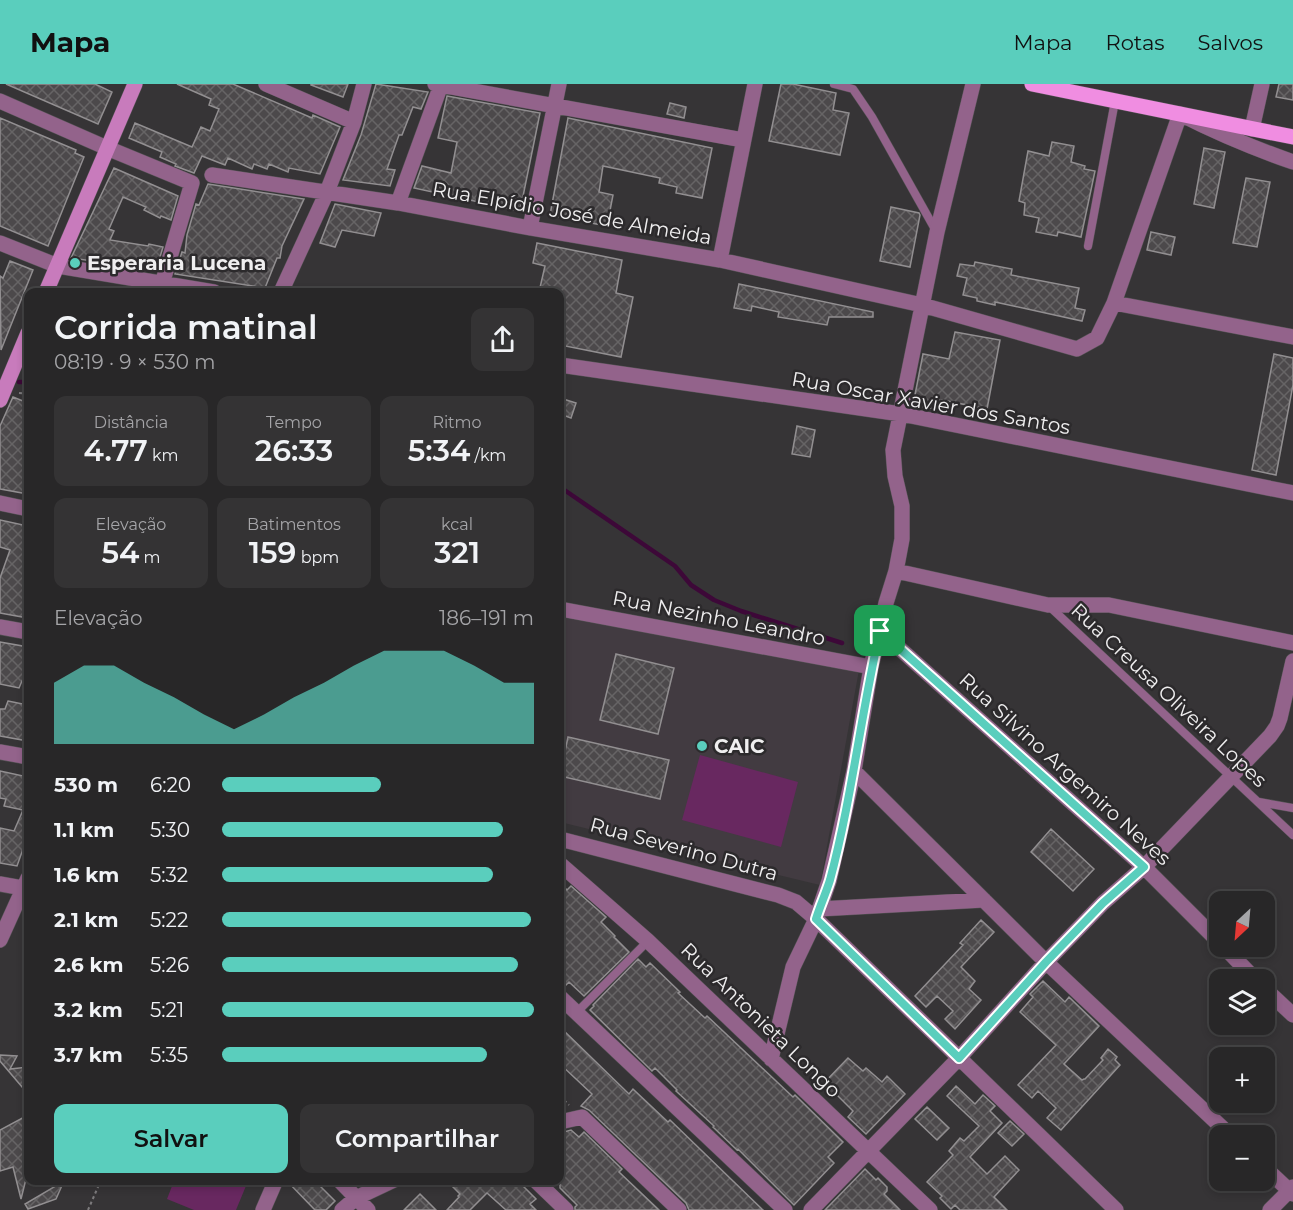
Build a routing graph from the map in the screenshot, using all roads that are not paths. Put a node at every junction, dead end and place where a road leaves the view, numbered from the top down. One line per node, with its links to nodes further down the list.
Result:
1 (135, 84): 21 (street)
2 (266, 84): 17 (street)
3 (364, 84): 17 (street)
4 (559, 84): 15 (street)
5 (755, 84): 20 (street)
6 (834, 84): 11 (lane)
7 (973, 84): 27 (street)
8 (1032, 84): 12 (main road)
9 (1262, 84): 18 (street)
10 (438, 85): 15 (street); 25 (street)
11 (854, 86): 27 (lane)
12 (1074, 88): 14 (main road)
13 (0, 101): 21 (street)
14 (1115, 101): 16 (main road); 29 (lane)
15 (555, 107): 20 (street); 26 (street)
16 (1180, 114): 18 (main road); 22 (street); 36 (street, Rua Elpídio José de Almeida)
17 (354, 122): 24 (street)
18 (1252, 129): 19 (main road)
19 (1293, 137)
20 (743, 140): 30 (street)
21 (107, 148): 31 (street); 32 (street)
22 (1293, 162)
23 (212, 176): 24 (street, Rua Elpídio José de Almeida)
24 (327, 192): 25 (street, Rua Elpídio José de Almeida); 35 (street)
25 (398, 203): 26 (street, Rua Elpídio José de Almeida)
26 (530, 228): 30 (street, Rua Elpídio José de Almeida)
27 (937, 232): 37 (street)
28 (0, 243): 31 (street)
29 (1088, 246)
30 (720, 260): 37 (street, Rua Elpídio José de Almeida)
31 (58, 266): 32 (street); 33 (street)
32 (162, 284): 34 (street)
33 (48, 288)
34 (188, 288)
35 (283, 288)
36 (1114, 303): 37 (street, Rua Elpídio José de Almeida); 38 (street)
37 (922, 305): 43 (street)
38 (1293, 337)
39 (24, 340): 41 (street)
40 (564, 366): 43 (street, Rua Oscar Xavier dos Santos)
41 (5, 374): 42 (street)
42 (0, 400)
43 (901, 414): 44 (street, Rua Oscar Xavier dos Santos); 47 (street)
44 (1293, 494)
45 (0, 503): 46 (street)
46 (24, 508)
47 (896, 571): 48 (street); 52 (street)
48 (1048, 604): 53 (street); 59 (lane, Rua Creusa Oliveira Lopes)
49 (564, 610): 55 (street, Rua Nezinho Leandro)
50 (0, 627): 51 (street)
51 (24, 631)
52 (880, 631): 55 (street); 64 (street, Rua Silvino Argemiro Neves)
53 (1293, 643)
54 (1293, 661): 59 (street)
55 (871, 667): 58 (street)
56 (0, 752): 57 (street)
57 (24, 756)
58 (854, 771): 69 (street); 70 (street)
59 (1232, 777): 60 (lane, Rua Creusa Oliveira Lopes); 64 (street)
60 (1257, 802): 61 (lane); 62 (lane, Rua Creusa Oliveira Lopes)
61 (1293, 808)
62 (1293, 835)
63 (564, 840): 70 (street, Rua Severino Dutra)
64 (1144, 867): 71 (street, Rua Silvino Argemiro Neves); 75 (street)
65 (564, 868): 73 (street, Rua Antonieta Longo)
66 (0, 884): 67 (street)
67 (24, 885)
68 (24, 891): 72 (street)
69 (984, 900): 70 (street); 75 (street)
70 (817, 914): 81 (street); 82 (street)
71 (1209, 932)
72 (0, 940)
73 (648, 941): 79 (lane); 82 (street, Rua Antonieta Longo)
74 (1234, 957): 76 (street)
75 (1046, 962): 81 (street); 84 (street)
76 (1245, 969)
77 (1275, 999): 80 (street)
78 (564, 1001): 79 (street)
79 (577, 1012): 98 (street)
80 (1293, 1016)
81 (959, 1058): 85 (street); 101 (street)
82 (771, 1059): 85 (street, Rua Antonieta Longo)
83 (564, 1121): 97 (street)
84 (1219, 1125)
85 (869, 1151): 99 (street); 100 (street, Rua Antonieta Longo)
86 (1275, 1176): 91 (street)
87 (274, 1185): 93 (street)
88 (344, 1185): 92 (street)
89 (383, 1185): 92 (street)
90 (540, 1185): 96 (street)
91 (1292, 1191): 102 (street)
92 (356, 1198): 94 (street); 95 (street)
93 (263, 1210)
94 (342, 1210)
95 (368, 1210)
96 (566, 1210)
97 (679, 1210)
98 (785, 1210)
99 (811, 1210)
100 (930, 1210)
101 (1116, 1210)
102 (1270, 1210)

